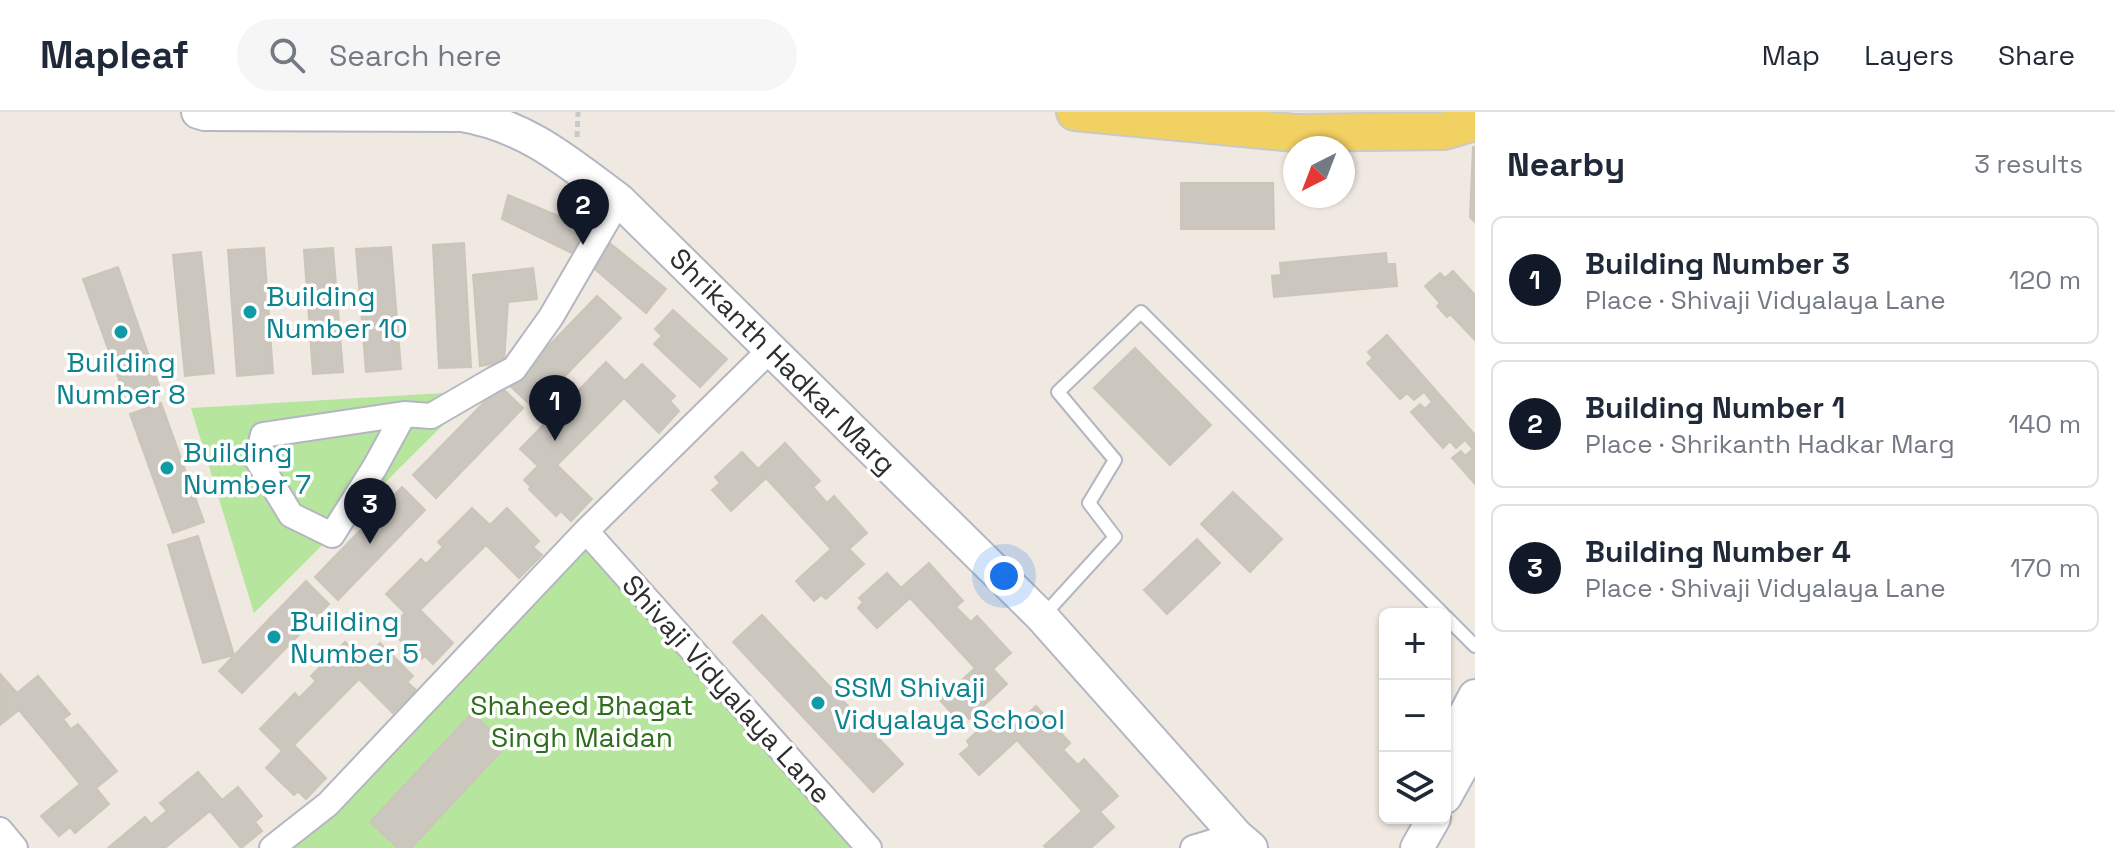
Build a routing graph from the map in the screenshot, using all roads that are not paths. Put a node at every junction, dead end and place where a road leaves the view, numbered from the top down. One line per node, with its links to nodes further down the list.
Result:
1 (198, 112): 4 (main road, Shrikanth Hadkar Marg)
2 (1075, 112): 3 (main road)
3 (1475, 122)
4 (619, 200): 5 (main road, Shrikanth Hadkar Marg); 6 (street)
5 (771, 349): 7 (street); 9 (main road, Shrikanth Hadkar Marg)
6 (404, 414): 6 (street)
7 (586, 531): 20 (street); 22 (street, Shivaji Vidyalaya Lane)
8 (1437, 608): 9 (lane)
9 (1042, 617): 19 (main road, Shrikanth Hadkar Marg)
10 (1451, 622): 11 (lane)
11 (1475, 646)
12 (1475, 696): 14 (main road)
13 (1475, 743): 15 (main road)
14 (1446, 752)
15 (1451, 786)
16 (1408, 824): 24 (main road)
17 (1431, 824): 25 (main road)
18 (0, 830): 21 (street)
19 (1244, 842): 23 (street)
20 (274, 847)
21 (15, 848)
22 (869, 848)
23 (1193, 848)
24 (1395, 848)
25 (1417, 848)

